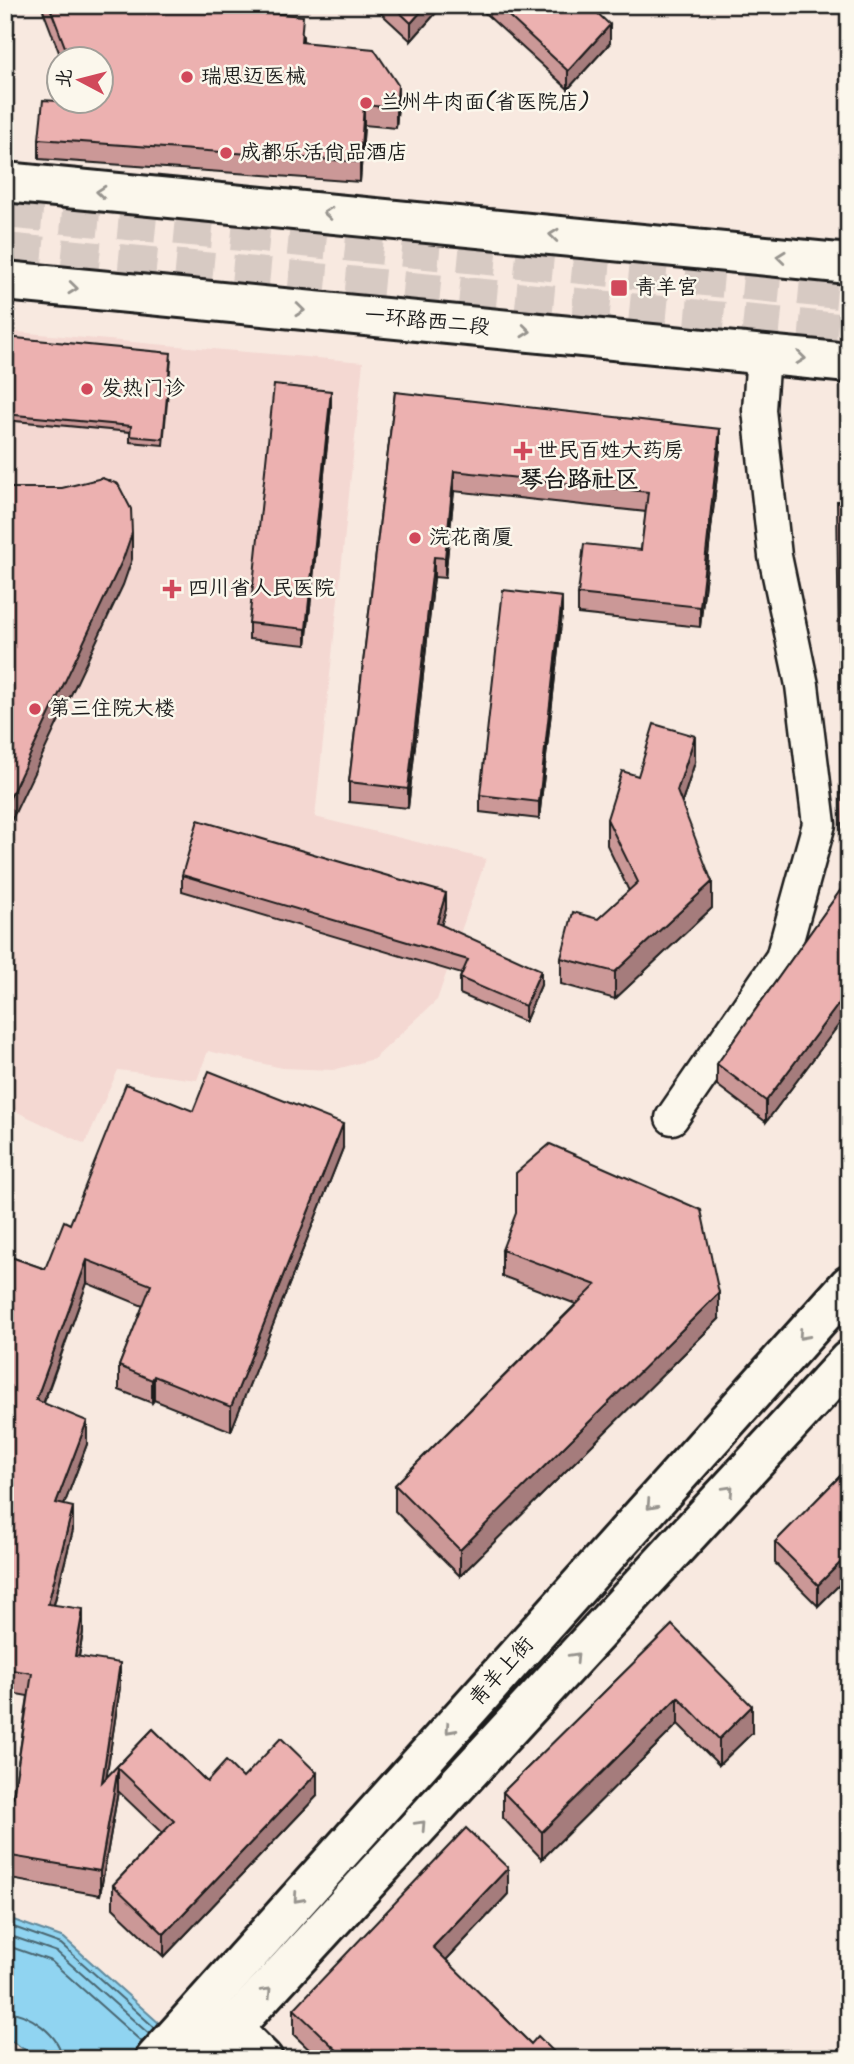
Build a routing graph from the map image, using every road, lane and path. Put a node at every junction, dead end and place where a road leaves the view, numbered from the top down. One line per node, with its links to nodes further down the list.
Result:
1 (5, 183): 2 (main road, one-way to 1)
2 (849, 264)
3 (5, 281): 4 (main road, 一环路西二段, one-way to 4)
4 (763, 354): 5 (main road, 一环路西二段, one-way to 5); 6 (street)
5 (849, 363)
6 (672, 1118)
7 (849, 1285): 9 (main road, 青羊上街, one-way to 9)
8 (849, 1360): 9 (main road, 青羊上街, one-way to 8)
9 (211, 2037): 10 (main road, 青羊上街); 11 (main road)
10 (155, 2059)
11 (263, 2059)

